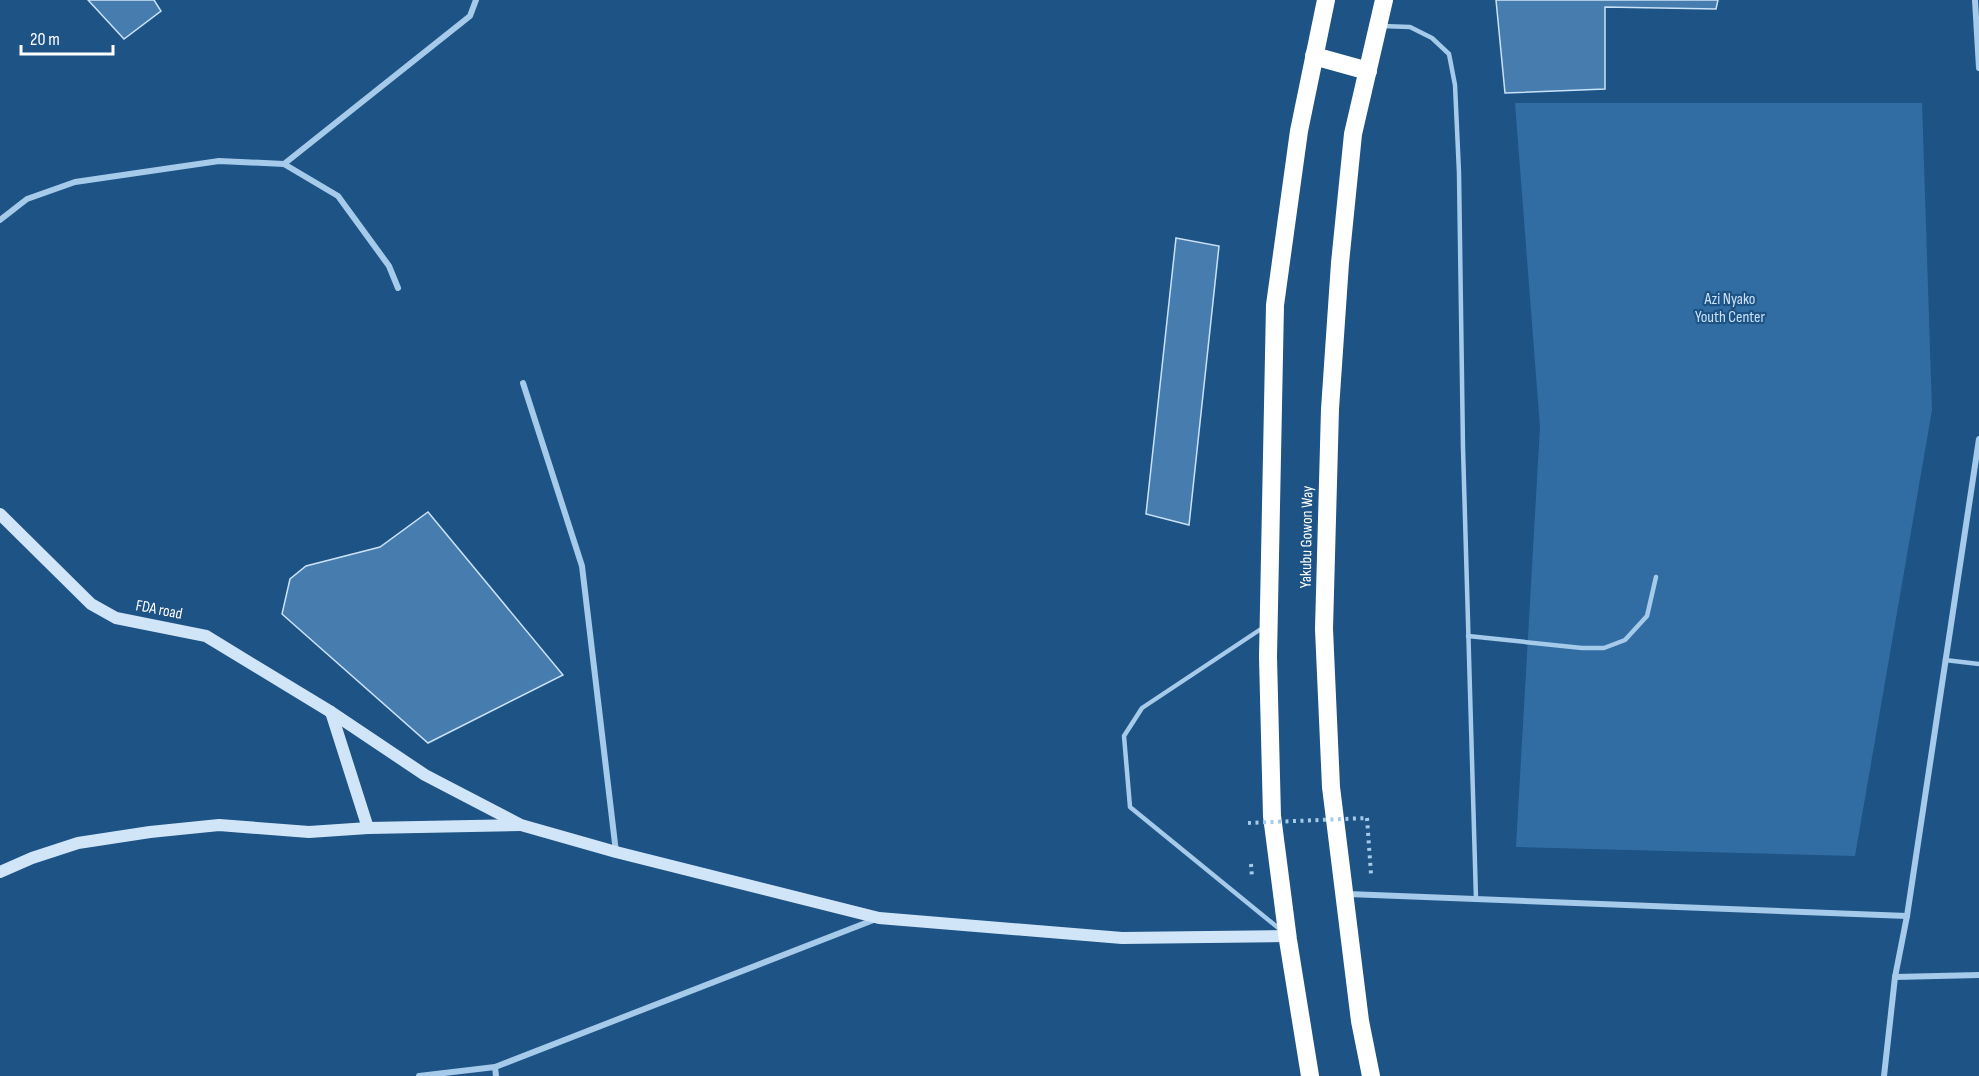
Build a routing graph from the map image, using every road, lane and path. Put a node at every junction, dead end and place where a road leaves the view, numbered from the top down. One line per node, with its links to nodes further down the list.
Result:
1 (476, 0): 9 (street)
2 (1326, 0): 6 (highway)
3 (1384, 0): 5 (highway, Yakubu Gowon Way)
4 (1975, 0): 7 (street)
5 (1378, 26): 8 (highway, Yakubu Gowon Way); 17 (lane)
6 (1314, 56): 8 (highway); 16 (highway)
7 (1979, 68)
8 (1368, 71): 27 (highway, Yakubu Gowon Way)
9 (284, 164): 10 (street); 11 (street)
10 (0, 220)
11 (398, 288)
12 (523, 383): 24 (street)
13 (1979, 439): 18 (street)
14 (0, 514): 20 (street, FDA road)
15 (1656, 577): 17 (lane)
16 (1269, 624): 31 (highway); 31 (lane)
17 (1468, 636): 28 (lane)
18 (1945, 660): 19 (lane); 29 (street)
19 (1979, 664)
20 (331, 712): 22 (street, FDA road); 23 (street)
21 (1248, 824): 26 (path, bridge)
22 (521, 825): 23 (street); 24 (street)
23 (368, 828): 25 (street)
24 (616, 852): 30 (street)
25 (0, 872)
26 (1371, 874)
27 (1344, 894): 28 (street); 38 (highway, Yakubu Gowon Way)
28 (1476, 899): 29 (street)
29 (1907, 916): 33 (street)
30 (879, 918): 31 (street); 34 (street)
31 (1288, 936): 37 (highway)
32 (1979, 975): 33 (street)
33 (1895, 977): 39 (street)
34 (495, 1067): 35 (street); 36 (street)
35 (419, 1076)
36 (496, 1076)
37 (1310, 1076)
38 (1371, 1076)
39 (1884, 1076)

